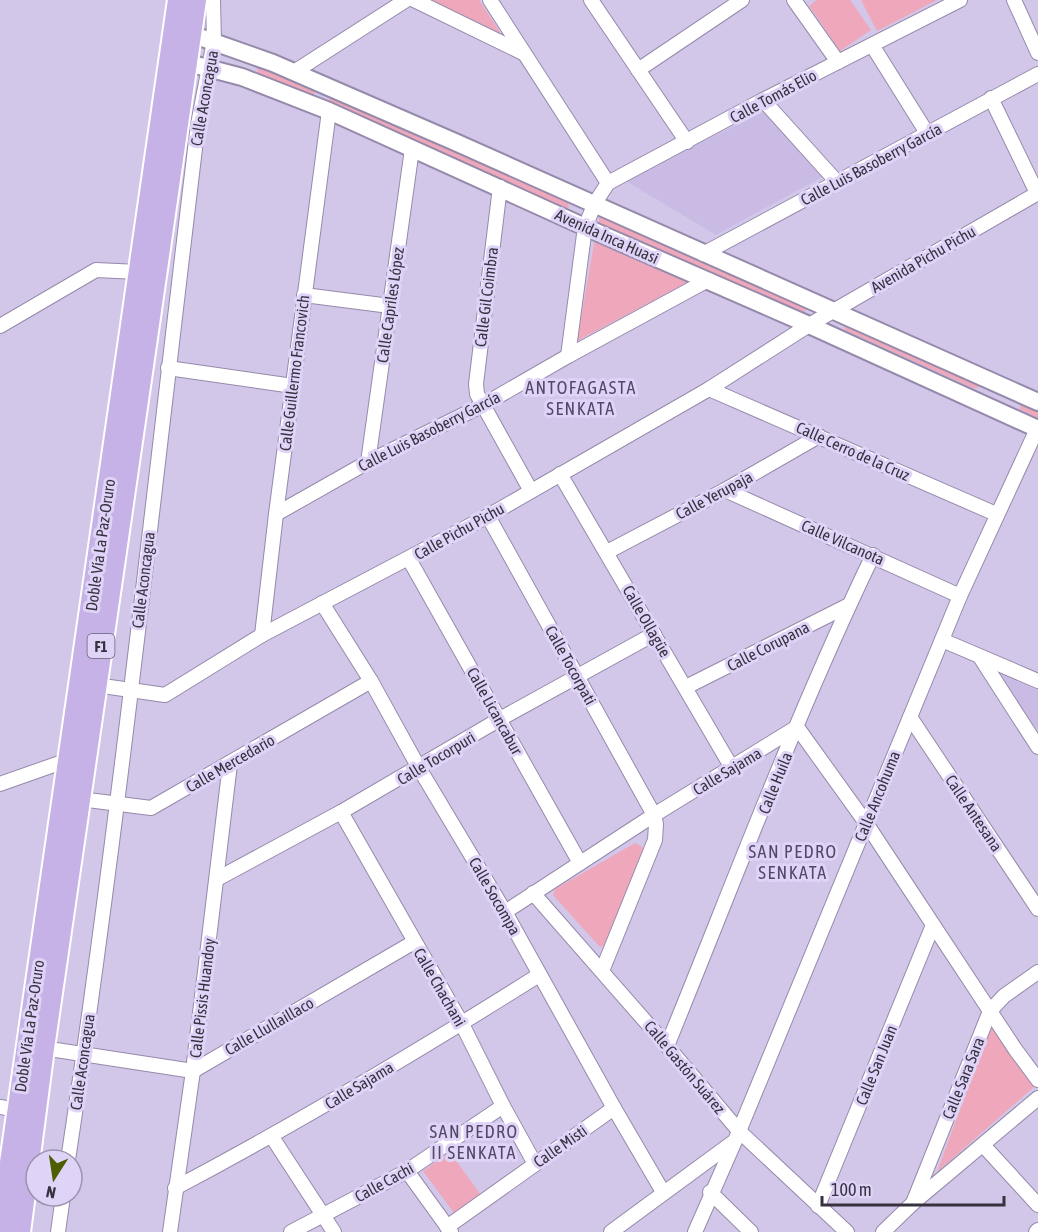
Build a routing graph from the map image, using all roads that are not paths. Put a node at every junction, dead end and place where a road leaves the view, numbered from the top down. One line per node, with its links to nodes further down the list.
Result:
1 (179, 0): 18 (highway, Doble Vía La Paz-Oruro / F1)
2 (195, 0): 13 (highway, Doble Vía La Paz-Oruro / F1)
3 (213, 0): 14 (street, Calle Aconcagua)
4 (406, 0): 22 (street)
5 (414, 0): 17 (street)
6 (490, 0): 17 (street)
7 (591, 0): 21 (street)
8 (742, 0): 21 (street)
9 (794, 0): 19 (street)
10 (960, 0): 15 (street, Calle Tomás Elio)
11 (1014, 0): 12 (street)
12 (1032, 26): 16 (street)
13 (190, 34): 14 (street, Avenida Inca Huasi); 18 (highway, Doble Vía La Paz-Oruro / F1)
14 (214, 41): 20 (street, Calle Aconcagua); 22 (street, Avenida Inca Huasi)
15 (872, 45): 19 (street, Calle Tomás Elio); 28 (street)
16 (1038, 52)
17 (525, 54): 32 (street)
18 (179, 60): 20 (street, Avenida Inca Huasi); 38 (highway, Doble Vía La Paz-Oruro / F1); 75 (highway, Doble Vía La Paz-Oruro / F1)
19 (838, 62): 26 (street, Calle Tomás Elio)
20 (209, 68): 27 (street, Avenida Inca Huasi); 46 (street, Calle Aconcagua)
21 (638, 70): 29 (street)
22 (294, 72): 24 (street, Avenida Inca Huasi)
23 (1038, 74): 25 (street, Calle Luis Basoberry García)
24 (322, 84): 27 (street); 35 (street, Avenida Inca Huasi)
25 (991, 99): 28 (street, Calle Luis Basoberry García); 34 (street)
26 (764, 100): 29 (street, Calle Tomás Elio); 31 (street)
27 (322, 108): 30 (street, Avenida Inca Huasi); 40 (street, Calle Guillermo Francovich)
28 (927, 133): 31 (street, Calle Luis Basoberry García)
29 (687, 142): 32 (street, Calle Tomás Elio)
30 (412, 149): 33 (street, Avenida Inca Huasi); 41 (street, Calle Capriles López)
31 (837, 182): 37 (street, Calle Luis Basoberry García)
32 (608, 183): 35 (street, Calle Tomás Elio)
33 (500, 187): 36 (street, Avenida Inca Huasi); 51 (street, Calle Gil Coimbra)
34 (1038, 193): 42 (street, Avenida Pichu Pichu)
35 (595, 203): 36 (street, Calle Tomás Elio); 37 (street, Avenida Inca Huasi)
36 (585, 227): 39 (street, Avenida Inca Huasi); 45 (street, Calle Tomás Elio)
37 (703, 254): 42 (street, Avenida Inca Huasi)
38 (139, 272): 44 (street); 82 (highway, Doble Vía La Paz-Oruro / F1)
39 (708, 280): 43 (street, Avenida Inca Huasi); 45 (street, Calle Luis Basoberry García)
40 (304, 295): 41 (street); 47 (street, Calle Guillermo Francovich)
41 (390, 306): 55 (street, Calle Capriles López)
42 (834, 310): 43 (street, Avenida Pichu Pichu); 48 (street, Avenida Inca Huasi)
43 (808, 325): 49 (street, Calle Pichu Pichu); 52 (street, Avenida Inca Huasi)
44 (0, 326)
45 (568, 356): 51 (street, Calle Luis Basoberry García)
46 (168, 368): 47 (street); 77 (street, Calle Aconcagua)
47 (293, 386): 59 (street, Calle Guillermo Francovich)
48 (1003, 386): 50 (street, Avenida Inca Huasi); 52 (street)
49 (709, 389): 54 (street, Calle Cerro de la Cruz); 56 (street, Calle Pichu Pichu)
50 (1038, 402)
51 (483, 405): 55 (street, Calle Luis Basoberry García); 58 (street, Calle Gil Coimbra)
52 (994, 410): 53 (street, Avenida Inca Huasi)
53 (1038, 429): 60 (street, Calle Ancohuma)
54 (819, 436): 57 (street, Calle Yerupaja); 60 (street, Calle Cerro de la Cruz)
55 (368, 462): 59 (street, Calle Luis Basoberry García)
56 (561, 474): 58 (street, Calle Pichu Pichu); 62 (street, Calle Ollagüe)
57 (725, 490): 62 (street, Calle Yerupaja); 63 (street, Calle Vilcanota)
58 (531, 491): 61 (street, Calle Pichu Pichu)
59 (276, 514): 69 (street, Calle Guillermo Francovich)
60 (996, 514): 65 (street, Calle Ancohuma)
61 (488, 516): 64 (street, Calle Pichu Pichu); 73 (street, Calle Tocorpati)
62 (607, 552): 68 (street, Calle Ollagüe)
63 (873, 555): 65 (street, Calle Vilcanota); 67 (street, Calle Huila)
64 (409, 559): 66 (street, Calle Pichu Pichu); 79 (street, Calle Licancabur)
65 (960, 596): 70 (street, Calle Ancohuma)
66 (322, 603): 69 (street, Calle Pichu Pichu); 74 (street, Calle Socompa)
67 (849, 604): 76 (street, Calle Corupana); 80 (street, Calle Huila)
68 (654, 634): 73 (street, Calle Tocorpuri); 76 (street, Calle Ollagüe)
69 (262, 636): 77 (street, Calle Pichu Pichu)
70 (942, 640): 71 (street); 78 (street, Calle Ancohuma)
71 (980, 657): 72 (street); 81 (street)
72 (1036, 676)
73 (578, 677): 79 (street, Calle Tocorpuri); 90 (street, Calle Tocorpati)
74 (371, 681): 83 (street, Calle Mercedario); 84 (street, Calle Socompa)
75 (96, 685): 77 (street, Calle Pichu Pichu); 87 (highway, Doble Vía La Paz-Oruro / F1)
76 (686, 687): 85 (street, Calle Ollagüe)
77 (130, 690): 88 (street, Calle Aconcagua)
78 (910, 717): 91 (street, Calle Ancohuma); 95 (street, Calle Antesana)
79 (500, 719): 84 (street, Calle Tocorpuri); 92 (street, Calle Licancabur)
80 (797, 727): 85 (street, Calle Sajama); 91 (street); 104 (street, Calle Huila)
81 (1038, 747)
82 (68, 760): 86 (street); 112 (highway, Doble Vía La Paz-Oruro / F1)
83 (230, 764): 88 (street, Calle Mercedario); 93 (street, Calle Pissis Huandoy)
84 (419, 768): 89 (street, Calle Tocorpuri); 96 (street, Calle Socompa)
85 (732, 768): 90 (street, Calle Sajama)
86 (0, 784)
87 (80, 799): 88 (street, Calle Mercedario); 105 (highway, Doble Vía La Paz-Oruro / F1)
88 (116, 805): 106 (street, Calle Aconcagua)
89 (341, 813): 93 (street, Calle Tocorpuri); 98 (street, Calle Chachani)
90 (654, 815): 92 (street, Calle Sajama); 99 (street)
91 (866, 823): 97 (street); 113 (street, Calle Ancohuma)
92 (580, 863): 94 (street, Calle Sajama)
93 (217, 879): 107 (street, Calle Pissis Huandoy)
94 (533, 893): 96 (street, Calle Sajama); 99 (street, Calle Gastón Suárez)
95 (1038, 909)
96 (505, 912): 101 (street, Calle Socompa)
97 (933, 925): 102 (street); 125 (street, Calle San Juan)
98 (414, 942): 103 (street, Calle Chachani); 107 (street, Calle Llullaillaco)
99 (602, 971): 104 (street, Calle Gastón Suárez)
100 (1038, 972): 102 (street, Calle Sara Sara)
101 (539, 975): 103 (street, Calle Sajama); 111 (street, Calle Socompa)
102 (990, 1011): 108 (street); 123 (street, Calle Sara Sara)
103 (462, 1024): 110 (street, Calle Chachani); 114 (street, Calle Sajama)
104 (667, 1046): 113 (street, Calle Gastón Suárez)
105 (44, 1048): 106 (street); 130 (highway, Doble Vía La Paz-Oruro / F1)
106 (84, 1054): 107 (street); 116 (street, Calle Aconcagua)
107 (193, 1071): 119 (street, Calle Pissis Huandoy)
108 (1038, 1080)
109 (1038, 1098): 115 (street)
110 (503, 1106): 117 (street, Calle Chachani); 118 (street, Calle Cachi)
111 (614, 1108): 117 (street, Calle Misti); 120 (street, Calle Socompa)
112 (9, 1109): 122 (highway, Doble Vía La Paz-Oruro / F1)
113 (737, 1136): 120 (street); 121 (street, Calle Ancohuma); 125 (street, Calle Gastón Suárez)
114 (272, 1137): 119 (street, Calle Sajama); 127 (street)
115 (983, 1145): 123 (street); 124 (street)
116 (70, 1148)
117 (535, 1164): 128 (street, Calle Misti)
118 (407, 1171): 127 (street, Calle Cachi); 128 (street)
119 (175, 1188): 132 (street, Calle Pissis Huandoy)
120 (663, 1192): 135 (street)
121 (710, 1192): 136 (street, Calle Ancohuma); 137 (street)
122 (3, 1200): 129 (highway, Doble Vía La Paz-Oruro / F1)
123 (913, 1203): 139 (street)
124 (1038, 1205)
125 (818, 1206): 138 (street, Calle Gastón Suárez)
126 (61, 1208): 131 (street)
127 (322, 1215): 133 (street, Calle Cachi); 134 (street)
128 (449, 1229)
129 (1, 1232)
130 (19, 1232)
131 (58, 1232)
132 (170, 1232)
133 (291, 1232)
134 (334, 1232)
135 (611, 1232)
136 (694, 1232)
137 (751, 1232)
138 (847, 1232)
139 (883, 1232)

